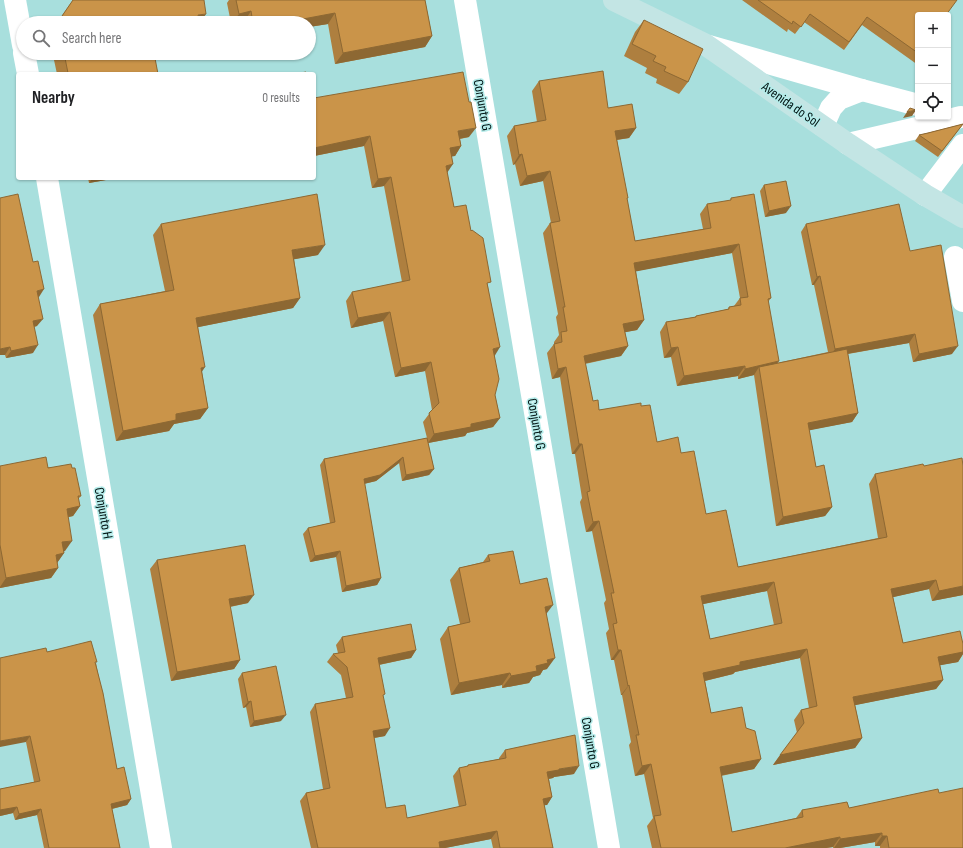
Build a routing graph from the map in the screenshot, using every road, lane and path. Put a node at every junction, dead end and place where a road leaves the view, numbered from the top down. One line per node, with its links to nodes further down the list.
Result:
1 (15, 0): 4 (street)
2 (465, 0): 20 (street, Conjunto G)
3 (614, 0): 5 (street, Avenida do Sol)
4 (18, 16)
5 (706, 45): 8 (street); 11 (street, Avenida do Sol)
6 (25, 60): 7 (street)
7 (28, 72)
8 (862, 90): 9 (street); 11 (street)
9 (915, 104)
10 (957, 115): 12 (street)
11 (823, 126): 12 (street, Avenida do Sol)
12 (848, 144): 15 (street, Avenida do Sol)
13 (963, 145): 15 (street)
14 (47, 180): 19 (street, Conjunto H)
15 (925, 195): 16 (street, Avenida do Sol)
16 (963, 217)
17 (955, 257): 18 (street)
18 (963, 301)
19 (162, 848)
20 (609, 848)

